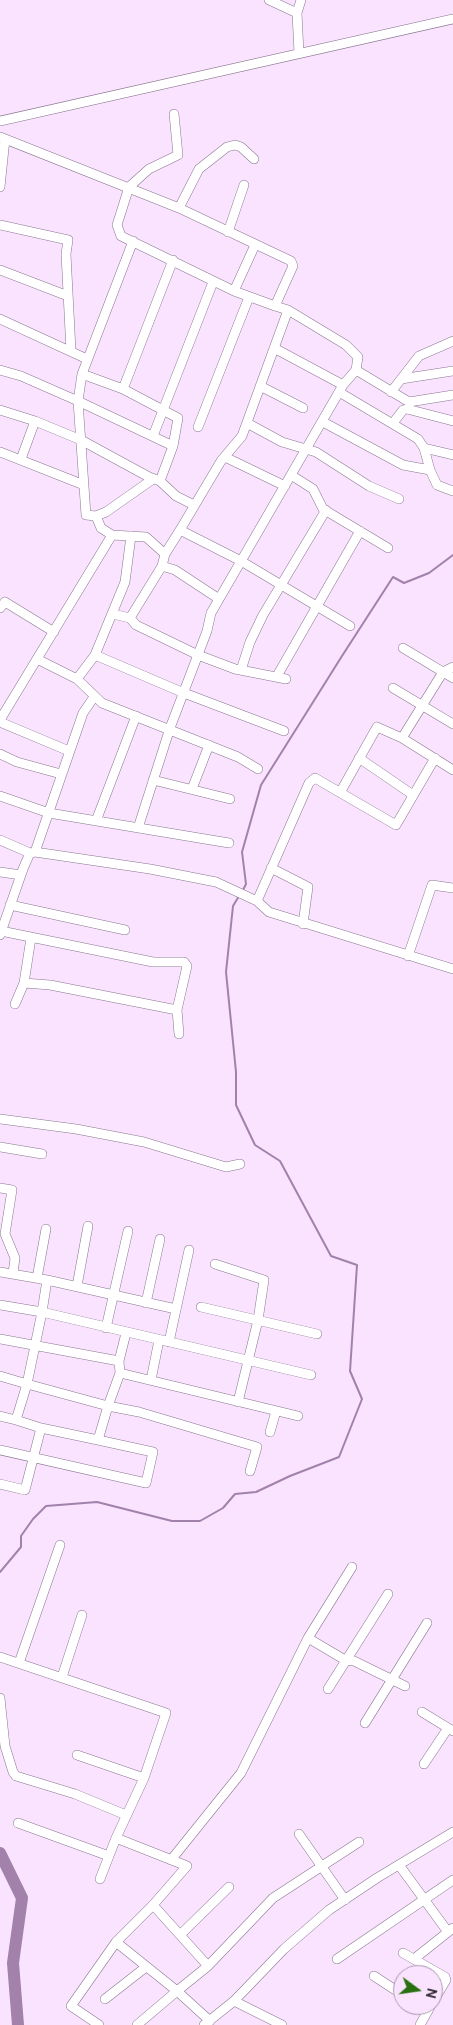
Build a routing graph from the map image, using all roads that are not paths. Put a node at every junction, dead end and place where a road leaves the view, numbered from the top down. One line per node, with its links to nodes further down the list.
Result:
1 (268, 0): 3 (street)
2 (300, 0): 3 (street)
3 (297, 13): 5 (street)
4 (453, 19): 5 (street)
5 (299, 54): 7 (street)
6 (174, 114): 12 (street)
7 (0, 121)
8 (3, 138): 11 (street); 12 (street)
9 (254, 158): 13 (street)
10 (244, 185): 15 (street)
11 (0, 187)
12 (129, 187): 13 (street); 16 (street)
13 (179, 208): 15 (street)
14 (0, 225): 22 (street)
15 (228, 232): 17 (street)
16 (132, 241): 18 (street); 30 (street)
17 (255, 245): 21 (street); 24 (street)
18 (172, 260): 20 (street); 37 (street)
19 (0, 270): 22 (street)
20 (213, 282): 21 (street); 44 (street)
21 (234, 291): 23 (street)
22 (68, 296): 29 (street)
23 (249, 297): 24 (street); 51 (street)
24 (275, 306): 25 (street)
25 (288, 310): 28 (street); 32 (street)
26 (0, 318): 29 (street)
27 (453, 341): 35 (street)
28 (274, 348): 36 (street); 38 (street)
29 (71, 351): 30 (street)
30 (87, 359): 34 (street)
31 (0, 370): 41 (street)
32 (356, 370): 38 (street); 39 (street)
33 (453, 370): 35 (street)
34 (82, 374): 37 (street); 41 (street)
35 (401, 379): 39 (street)
36 (260, 386): 43 (street); 49 (street)
37 (123, 388): 44 (street)
38 (341, 388): 48 (street); 50 (street)
39 (391, 392): 42 (street)
40 (453, 395): 42 (street)
41 (78, 401): 52 (street); 53 (street)
42 (408, 405): 47 (street); 50 (street)
43 (303, 408)
44 (163, 409): 52 (street); 54 (street)
45 (0, 410): 46 (street)
46 (35, 421): 53 (street); 60 (street)
47 (453, 421)
48 (323, 422): 56 (street); 61 (street)
49 (247, 423): 56 (street); 59 (street)
50 (393, 423): 55 (street)
51 (198, 427)
52 (153, 436): 54 (street)
53 (81, 440): 63 (street); 64 (street)
54 (173, 446): 63 (street)
55 (424, 448): 58 (street); 61 (street)
56 (306, 451): 62 (street); 67 (street)
57 (0, 452): 60 (street)
58 (453, 455)
59 (225, 457): 65 (street); 68 (street)
60 (21, 459): 64 (street)
61 (430, 470): 66 (street)
62 (291, 475): 65 (street); 69 (street)
63 (157, 480): 68 (street); 70 (street)
64 (84, 486): 70 (street)
65 (285, 486): 77 (street)
66 (453, 490)
67 (399, 499)
68 (194, 505): 71 (street)
69 (326, 510): 72 (street); 79 (street)
70 (96, 516): 73 (street)
71 (180, 530): 76 (street); 77 (street)
72 (360, 531): 75 (street); 82 (street)
73 (112, 535): 74 (street); 86 (street)
74 (131, 536): 76 (street); 83 (street)
75 (388, 548)
76 (165, 554): 78 (street)
77 (241, 561): 79 (street); 80 (street)
78 (162, 566): 80 (street); 84 (street)
79 (280, 585): 82 (street); 92 (street)
80 (219, 600): 89 (street)
81 (0, 608): 86 (street)
82 (317, 608): 85 (street); 92 (street)
83 (113, 614): 84 (street); 88 (street)
84 (130, 618): 89 (street)
85 (350, 626)
86 (54, 632): 90 (street)
87 (403, 648): 93 (street)
88 (95, 655): 95 (street); 97 (street)
89 (198, 655): 92 (street); 97 (street)
90 (37, 660): 95 (street); 101 (street)
91 (453, 667): 93 (street)
92 (241, 670)
93 (443, 672): 94 (street); 99 (street)
94 (453, 678)
95 (77, 679): 98 (street)
96 (393, 688): 99 (street)
97 (184, 692): 103 (street); 104 (street)
98 (94, 698): 100 (street); 107 (street)
99 (422, 705): 102 (street); 105 (street)
100 (136, 716): 103 (street); 121 (street)
101 (0, 721): 107 (street)
102 (453, 724)
103 (170, 728): 106 (street); 114 (street)
104 (284, 731)
105 (402, 738): 109 (street); 110 (street)
106 (209, 745): 111 (street); 115 (street)
107 (70, 751): 113 (street)
108 (0, 754): 113 (street)
109 (359, 758): 116 (street); 117 (street)
110 (436, 758): 112 (street); 117 (street)
111 (258, 769)
112 (453, 770)
113 (61, 774): 120 (street)
114 (153, 780): 115 (street); 122 (street)
115 (192, 789): 119 (street)
116 (341, 791): 117 (street); 126 (street)
117 (413, 795)
118 (0, 796): 120 (street)
119 (230, 798)
120 (49, 814): 121 (street); 125 (street)
121 (96, 821): 122 (street)
122 (138, 828): 124 (street)
123 (0, 840): 125 (street)
124 (229, 844)
125 (33, 852): 128 (street); 130 (street)
126 (272, 868): 130 (street); 132 (street)
127 (0, 872): 128 (street)
128 (21, 875): 131 (street)
129 (453, 888): 136 (street)
130 (257, 901): 132 (street)
131 (10, 905): 133 (street); 134 (street)
132 (303, 924): 136 (street)
133 (125, 930)
134 (1, 933): 135 (street)
135 (31, 938): 138 (street); 140 (street)
136 (408, 956): 137 (street)
137 (453, 969)
138 (24, 983): 139 (street); 140 (street)
139 (15, 1004)
140 (177, 1010): 141 (street)
141 (179, 1034)
142 (0, 1119): 145 (street)
143 (0, 1147): 144 (street)
144 (42, 1154)
145 (240, 1164)
146 (0, 1188): 154 (street)
147 (88, 1226): 157 (street)
148 (46, 1230): 155 (street)
149 (128, 1231): 158 (street)
150 (160, 1239): 159 (street)
151 (189, 1250): 162 (street)
152 (215, 1264): 164 (street)
153 (0, 1272): 154 (street)
154 (13, 1274): 155 (street)
155 (37, 1278): 156 (street)
156 (47, 1280): 157 (street); 163 (street)
157 (78, 1286): 158 (street)
158 (113, 1296): 159 (street); 165 (street)
159 (146, 1303): 162 (street)
160 (0, 1306): 163 (street)
161 (201, 1307): 164 (street)
162 (176, 1310): 170 (street)
163 (42, 1312): 165 (street); 171 (street)
164 (258, 1320): 167 (street); 172 (street)
165 (106, 1328): 166 (street)
166 (126, 1333): 169 (street); 173 (street)
167 (317, 1334)
168 (0, 1339): 171 (street)
169 (160, 1340): 170 (street); 177 (street)
170 (169, 1342): 172 (street)
171 (36, 1346): 173 (street); 178 (street)
172 (249, 1360): 175 (street); 179 (street)
173 (119, 1361): 174 (street)
174 (120, 1373): 177 (street); 180 (street)
175 (311, 1375)
176 (0, 1376): 178 (street)
177 (151, 1380): 179 (street)
178 (27, 1384): 180 (street); 184 (street)
179 (238, 1402): 181 (street)
180 (108, 1406): 187 (street); 190 (street)
181 (276, 1411): 183 (street); 186 (street)
182 (0, 1416): 184 (street)
183 (298, 1416)
184 (16, 1420): 185 (street)
185 (41, 1428): 187 (street); 189 (street)
186 (270, 1432)
187 (98, 1440): 189 (street)
188 (0, 1450): 189 (street)
189 (32, 1458): 191 (street)
190 (250, 1471)
191 (0, 1484)
192 (60, 1546): 200 (street)
193 (352, 1567): 197 (street)
194 (388, 1594): 199 (street)
195 (82, 1615): 201 (street)
196 (427, 1623): 202 (street)
197 (308, 1638): 199 (street); 219 (street)
198 (0, 1657): 200 (street)
199 (346, 1660): 202 (street); 204 (street)
200 (19, 1663): 201 (street)
201 (62, 1677): 211 (street)
202 (392, 1679): 203 (street); 207 (street)
203 (406, 1686)
204 (328, 1689)
205 (0, 1698): 212 (street)
206 (422, 1712): 208 (street)
207 (365, 1724)
208 (451, 1730): 210 (street)
209 (76, 1755): 211 (street)
210 (424, 1764)
211 (144, 1778): 212 (street)
212 (126, 1814): 216 (street)
213 (18, 1823): 218 (street)
214 (453, 1832): 220 (street)
215 (299, 1834): 221 (street)
216 (116, 1838): 218 (street); 219 (street)
217 (359, 1842): 221 (street)
218 (109, 1856): 222 (street)
219 (171, 1860): 227 (street)
220 (399, 1864): 225 (street); 226 (street)
221 (321, 1866): 226 (street); 236 (street)
222 (100, 1879)
223 (453, 1880): 225 (street)
224 (229, 1887): 229 (street)
225 (426, 1898): 228 (street); 232 (street)
226 (345, 1900): 241 (street)
227 (153, 1905): 229 (street); 230 (street)
228 (451, 1930): 233 (street)
229 (180, 1935): 236 (street)
230 (116, 1942): 235 (street); 243 (street)
231 (403, 1953): 233 (street)
232 (337, 1959)
233 (414, 1959): 234 (street)
234 (424, 1965)
235 (146, 1966): 239 (street); 240 (street)
236 (208, 1966): 239 (street)
237 (374, 1976): 238 (street)
238 (393, 1988)
239 (177, 1992): 242 (street); 244 (street)
240 (105, 1999)
241 (234, 2001): 242 (street); 245 (street)
242 (207, 2023)
243 (99, 2025)
244 (137, 2025)
245 (282, 2025)

